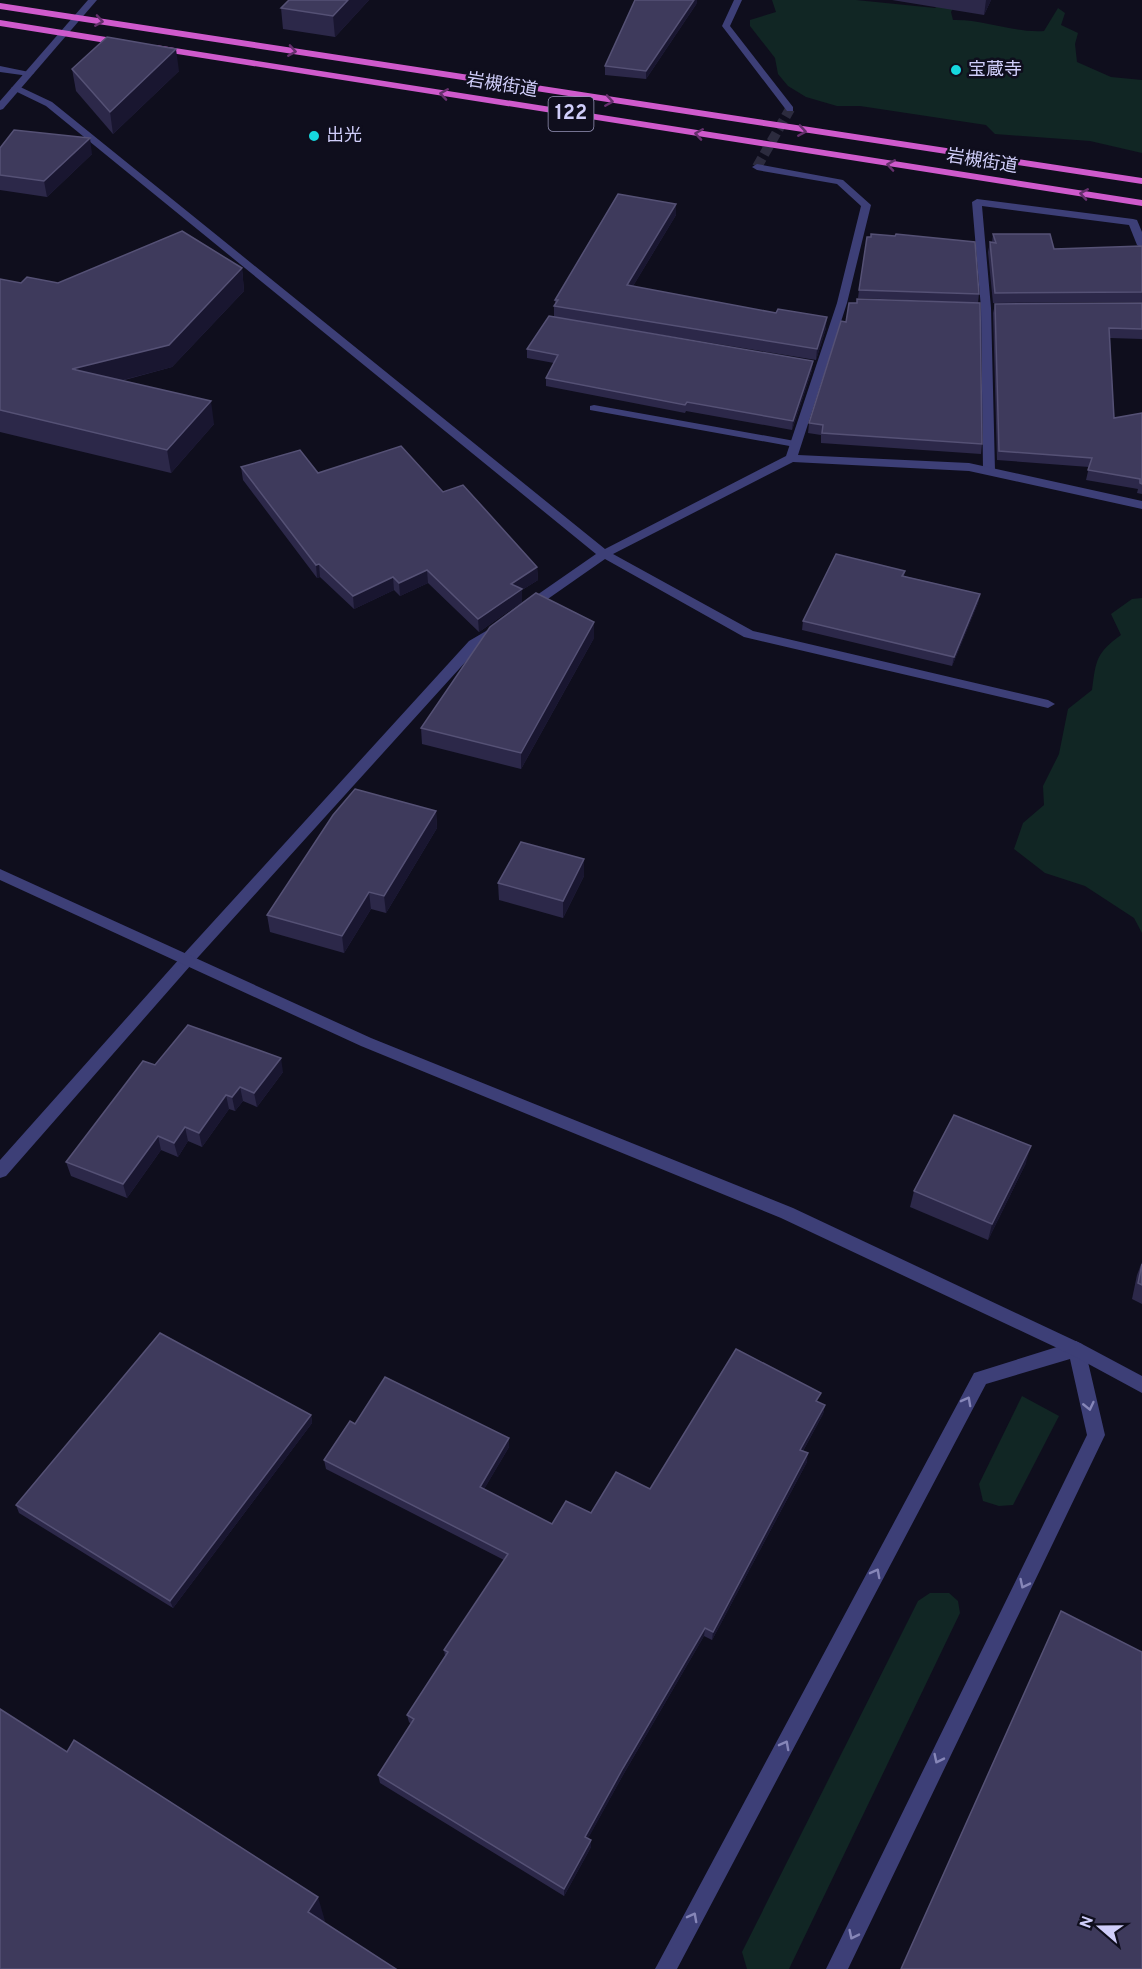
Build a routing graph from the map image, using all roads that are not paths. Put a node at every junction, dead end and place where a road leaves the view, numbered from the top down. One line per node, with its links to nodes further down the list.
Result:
1 (93, 0): 4 (street)
2 (738, 0): 13 (street)
3 (0, 6): 4 (highway, 岩槻街道 / 122)
4 (76, 18): 6 (street); 15 (highway, 岩槻街道 / 122, one-way to 15)
5 (0, 23): 6 (highway)
6 (62, 33): 7 (highway); 10 (street)
7 (133, 44)
8 (145, 46): 16 (highway, 岩槻街道 / 122, one-way to 8)
9 (0, 69): 10 (street)
10 (29, 72): 11 (street)
11 (16, 88): 12 (street); 27 (street)
12 (0, 106)
13 (790, 109)
14 (757, 167): 18 (street)
15 (1142, 181)
16 (1142, 203)
17 (1142, 245): 21 (street)
18 (842, 303): 19 (street); 23 (street)
19 (854, 303)
20 (974, 307): 21 (street)
21 (991, 308): 25 (street)
22 (594, 408): 23 (street)
23 (795, 444): 24 (street)
24 (790, 458): 25 (street); 27 (street)
25 (989, 471): 26 (street)
26 (1142, 505)
27 (604, 554): 28 (street); 30 (street)
28 (1048, 704)
29 (0, 874): 30 (street)
30 (186, 961): 31 (street); 32 (street)
31 (0, 1171)
32 (1076, 1349): 33 (street); 34 (street, one-way to 32); 35 (street, one-way to 35)
33 (1142, 1386)
34 (666, 1969)
35 (837, 1969)

